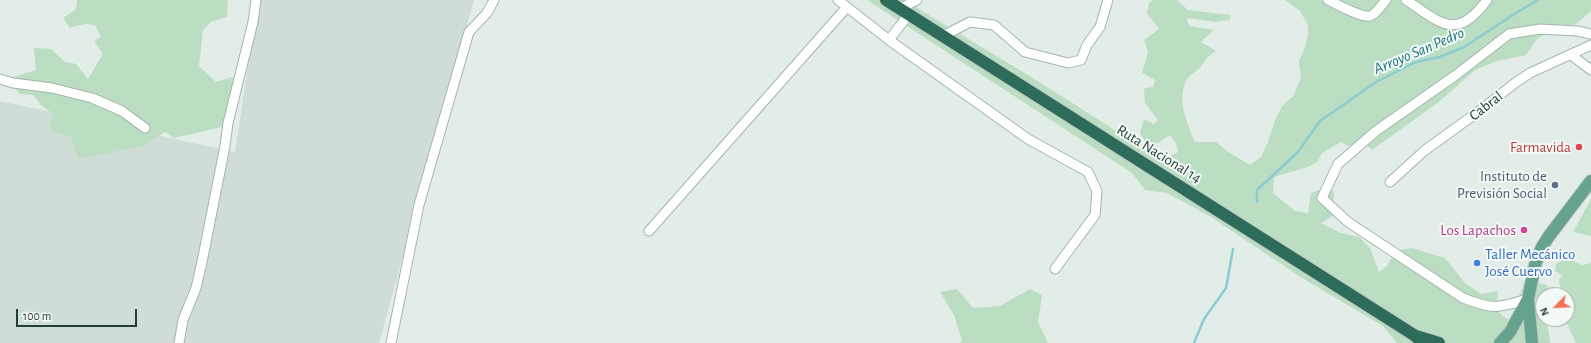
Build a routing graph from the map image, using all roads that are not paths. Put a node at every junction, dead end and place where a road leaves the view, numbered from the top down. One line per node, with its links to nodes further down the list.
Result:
1 (256, 0): 27 (street)
2 (494, 0): 28 (street)
3 (838, 0): 11 (street)
4 (886, 0): 12 (highway, Ruta Nacional 14)
5 (916, 0): 12 (street)
6 (1108, 0): 14 (street)
7 (1328, 0): 8 (street)
8 (1386, 0)
9 (1406, 0): 10 (street)
10 (1488, 0)
11 (847, 7): 15 (street); 23 (street)
12 (905, 11): 14 (highway, Ruta Nacional 14); 15 (street)
13 (1591, 34): 25 (street)
14 (943, 36): 26 (highway, Ruta Nacional 14)
15 (889, 40): 24 (street)
16 (1591, 45): 17 (street, Cabral)
17 (1571, 54): 18 (street); 22 (street, Cabral)
18 (1591, 70)
19 (0, 79): 20 (street)
20 (145, 128)
21 (1591, 181): 25 (main road)
22 (1390, 182)
23 (649, 231)
24 (1055, 269)
25 (1528, 298): 30 (main road); 31 (main road)
26 (1419, 339): 29 (highway, Ruta Nacional 14)
27 (179, 343)
28 (391, 343)
29 (1439, 343)
30 (1500, 343)
31 (1532, 343)

